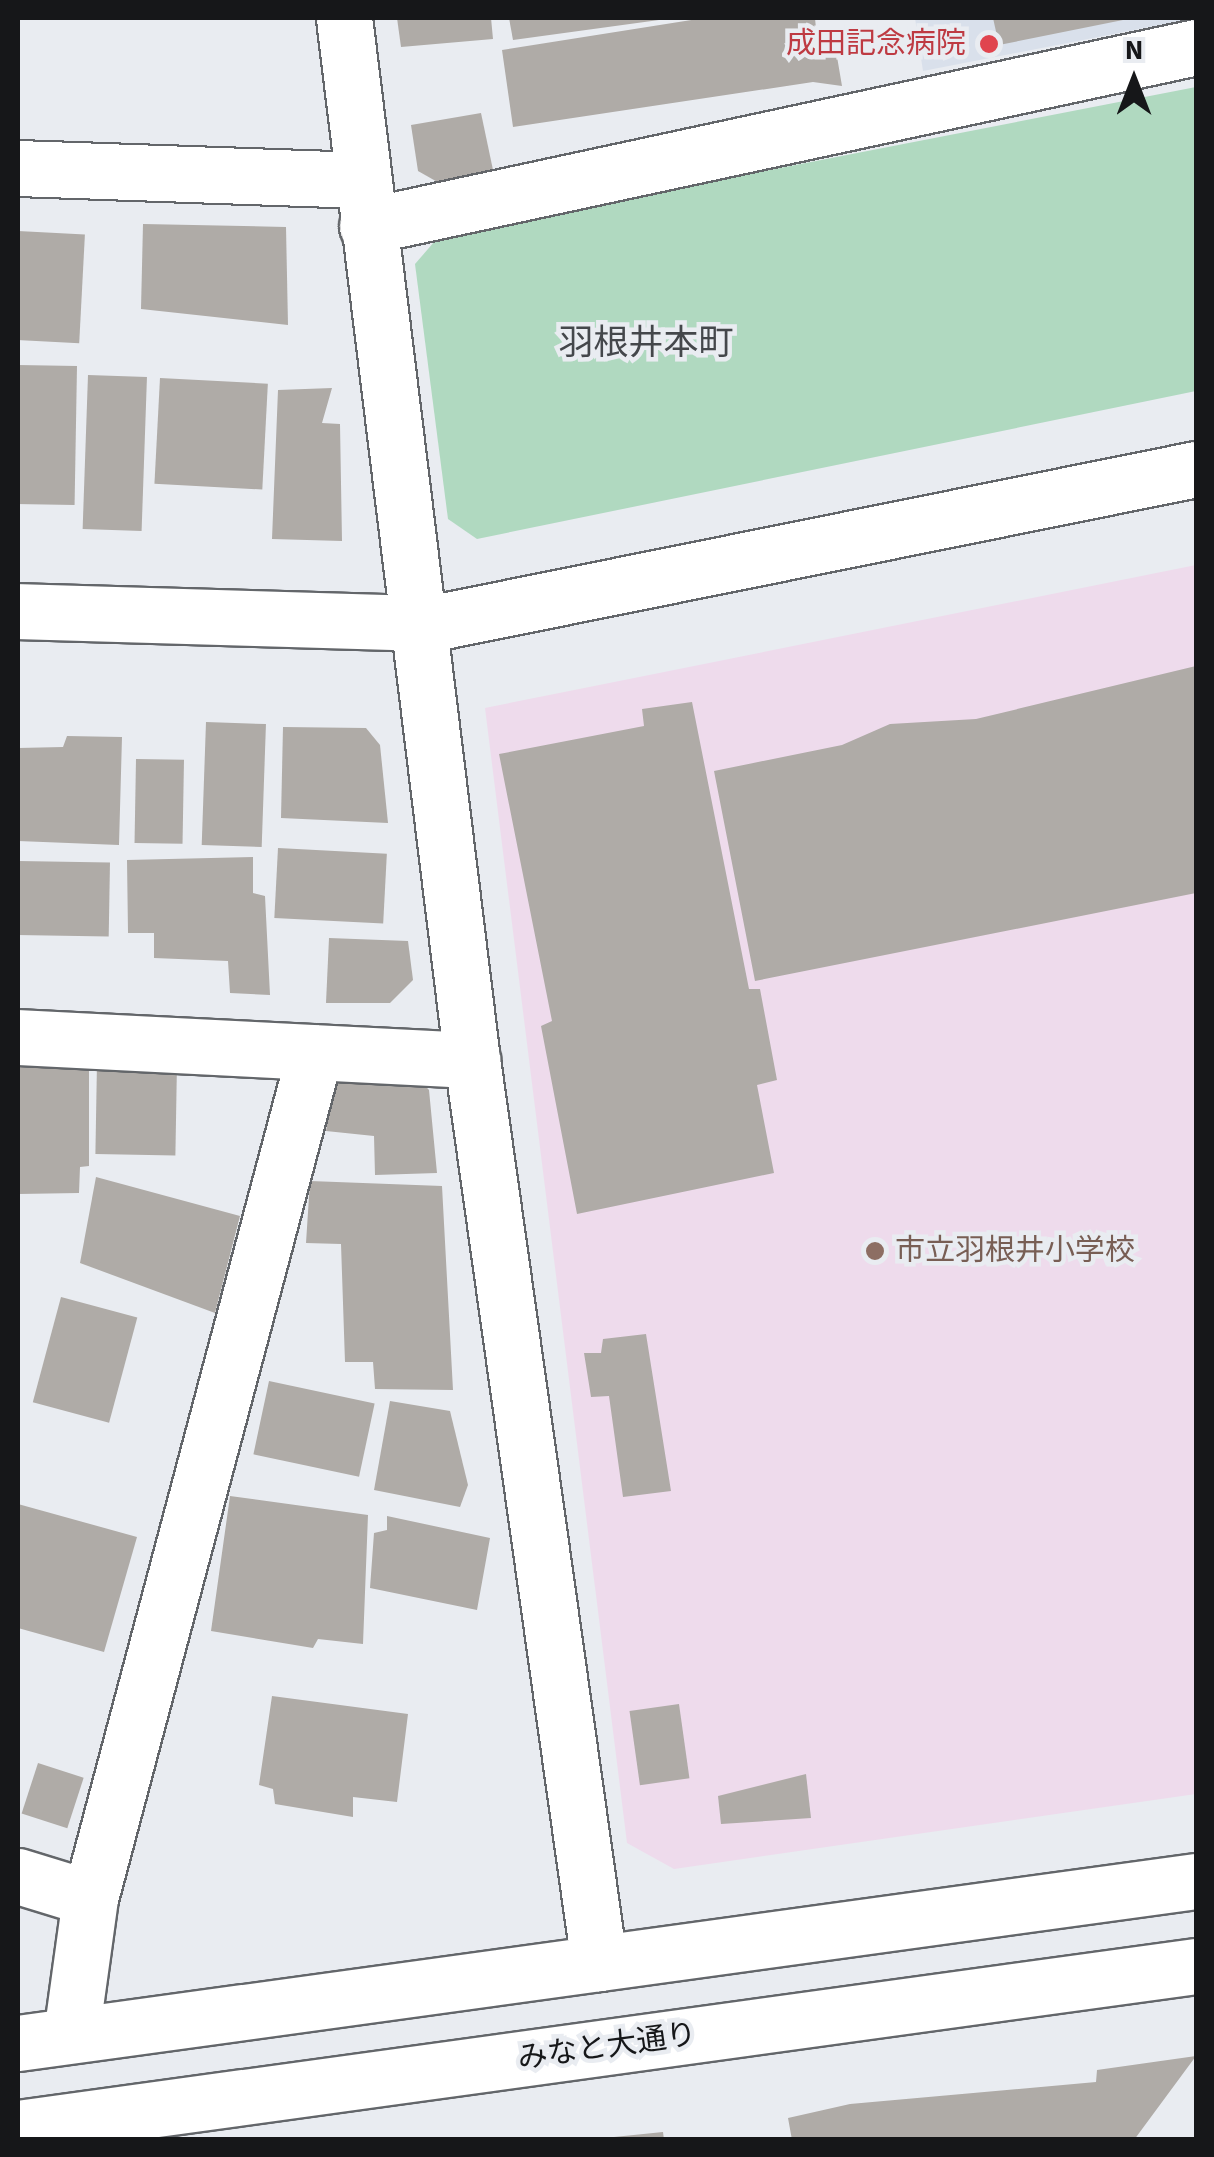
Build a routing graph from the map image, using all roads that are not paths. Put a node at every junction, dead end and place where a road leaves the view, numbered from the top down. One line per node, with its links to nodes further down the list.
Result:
1 (344, 18): 4 (street)
2 (1196, 47): 4 (street)
3 (18, 168): 4 (street)
4 (364, 203): 7 (street)
5 (1196, 469): 7 (street)
6 (18, 611): 7 (street)
7 (418, 622): 10 (street)
8 (18, 1037): 9 (street)
9 (314, 1052): 10 (street); 13 (street)
10 (472, 1060): 14 (street)
11 (18, 1876): 13 (street)
12 (1196, 1881): 14 (street)
13 (90, 1898): 16 (street)
14 (598, 1962): 16 (street)
15 (1196, 1966): 18 (street, みなと大通り)
16 (71, 2036): 17 (street)
17 (18, 2043)
18 (49, 2130)

